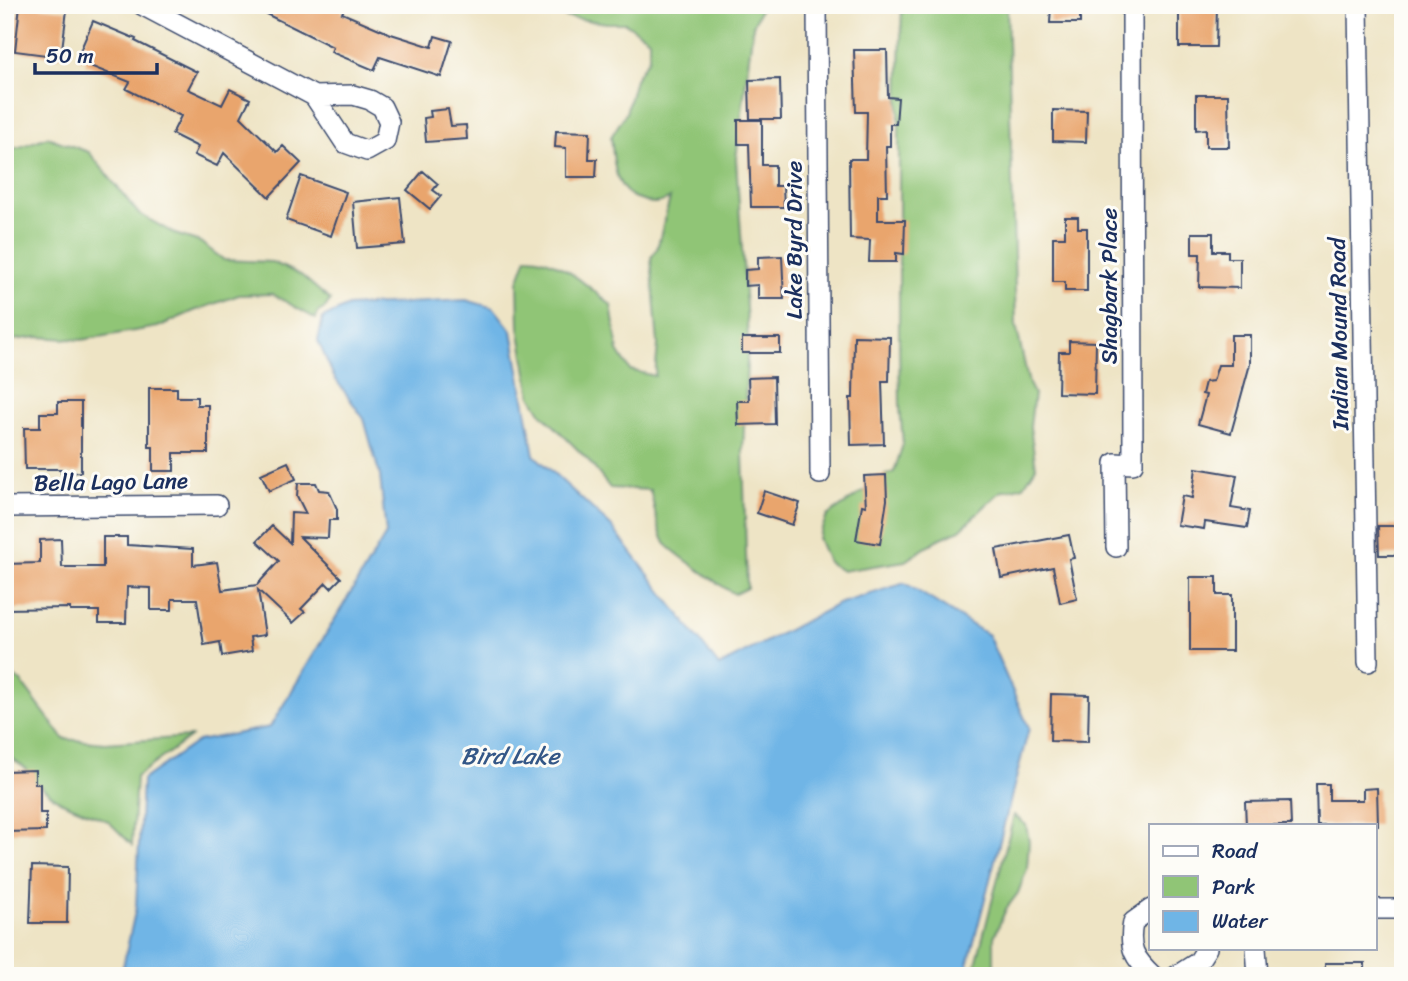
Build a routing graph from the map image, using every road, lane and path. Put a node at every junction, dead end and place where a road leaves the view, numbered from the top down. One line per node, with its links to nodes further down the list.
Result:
1 (142, 5): 5 (street)
2 (817, 5): 6 (street, Lake Byrd Drive)
3 (1132, 5): 9 (street, Shagbark Place)
4 (1358, 5): 10 (street, Indian Mound Road)
5 (314, 96)
6 (820, 474)
7 (217, 505): 8 (street, Bella Lago Lane)
8 (5, 507)
9 (1116, 547)
10 (1368, 662)
11 (1376, 909): 12 (street)
12 (1403, 909)
13 (1149, 910): 16 (street)
14 (1205, 950): 17 (street)
15 (1256, 950): 18 (street)
16 (1153, 976)
17 (1176, 976)
18 (1258, 976)

